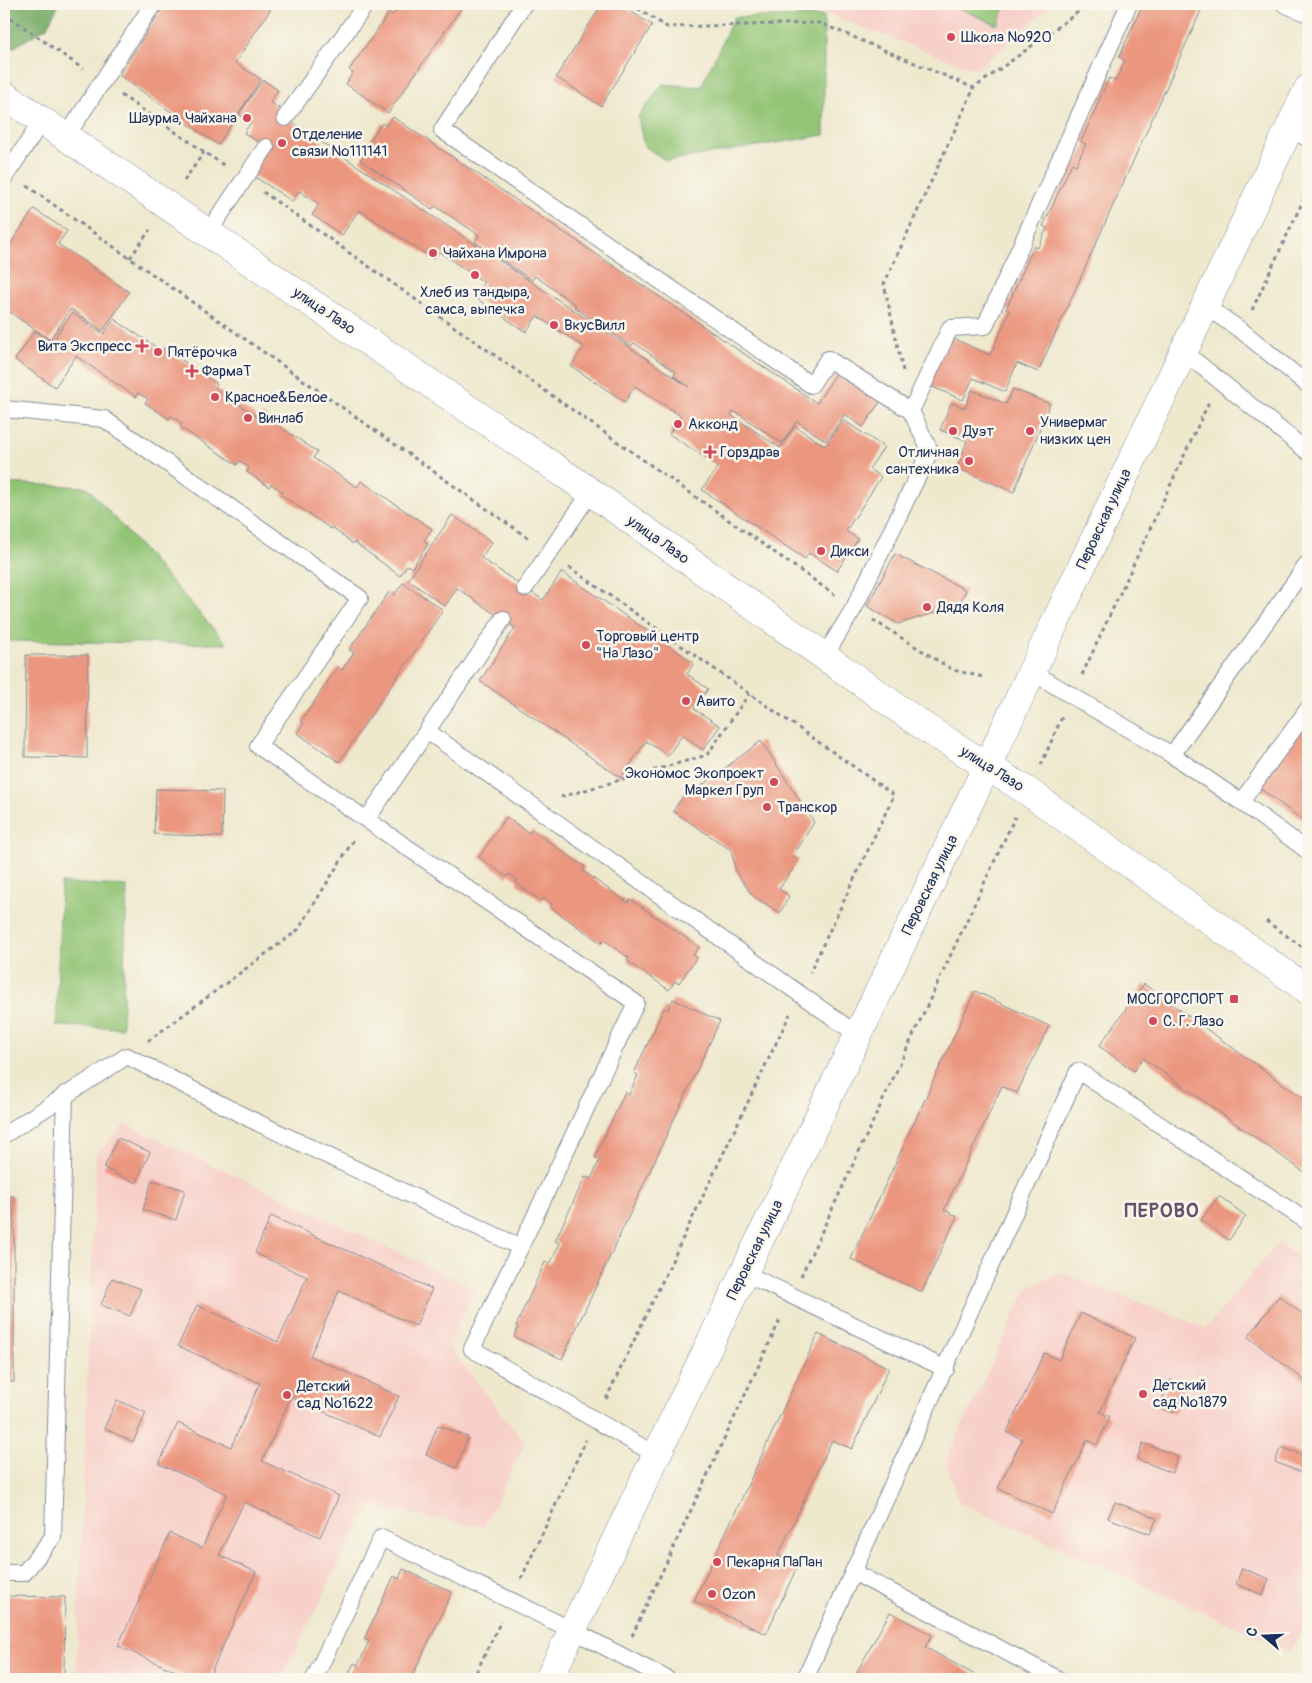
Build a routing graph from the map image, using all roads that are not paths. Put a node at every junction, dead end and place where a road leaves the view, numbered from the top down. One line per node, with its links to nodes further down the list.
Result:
1 (153, 4): 12 (lane)
2 (366, 4): 9 (lane)
3 (524, 4): 20 (lane)
4 (1129, 4): 20 (lane)
5 (1284, 4): 6 (lane)
6 (1308, 14)
7 (1308, 89): 11 (main road, Перовская улица)
8 (4, 95): 10 (main road, улица Лазо)
9 (285, 118)
10 (42, 121): 12 (main road, улица Лазо); 14 (lane)
11 (1299, 133): 16 (main road, Перовская улица)
12 (66, 137): 15 (main road, улица Лазо)
13 (266, 147): 15 (lane)
14 (6, 175)
15 (208, 233): 22 (main road, улица Лазо)
16 (1205, 306): 17 (main road, Перовская улица); 18 (lane)
17 (1184, 352): 21 (lane); 27 (main road, Перовская улица)
18 (1308, 385)
19 (4, 410): 33 (lane)
20 (911, 411): 26 (lane)
21 (1308, 452)
22 (591, 492): 24 (lane); 26 (main road, улица Лазо)
23 (1308, 563): 30 (lane)
24 (525, 588)
25 (503, 619): 29 (lane)
26 (824, 657): 31 (main road, улица Лазо)
27 (1032, 672): 30 (lane); 31 (main road, Перовская улица)
28 (1308, 709): 32 (lane)
29 (427, 731): 33 (lane); 36 (lane)
30 (1172, 755): 32 (lane)
31 (987, 766): 35 (main road, улица Лазо); 36 (main road, Перовская улица)
32 (1241, 802): 34 (lane)
33 (366, 819): 40 (lane)
34 (1308, 851)
35 (1305, 981)
36 (858, 1035): 41 (main road, Перовская улица)
37 (65, 1094): 38 (lane); 40 (lane); 45 (lane)
38 (4, 1134)
39 (1308, 1222): 42 (lane)
40 (520, 1247): 43 (lane)
41 (744, 1273): 42 (lane); 43 (main road, Перовская улица)
42 (946, 1369): 44 (lane)
43 (656, 1455): 46 (main road, Перовская улица)
44 (853, 1572): 50 (lane); 51 (lane)
45 (4, 1573)
46 (572, 1630): 47 (lane); 48 (main road, Перовская улица); 49 (lane)
47 (314, 1679)
48 (549, 1679)
49 (667, 1679)
50 (805, 1679)
51 (1058, 1679)

